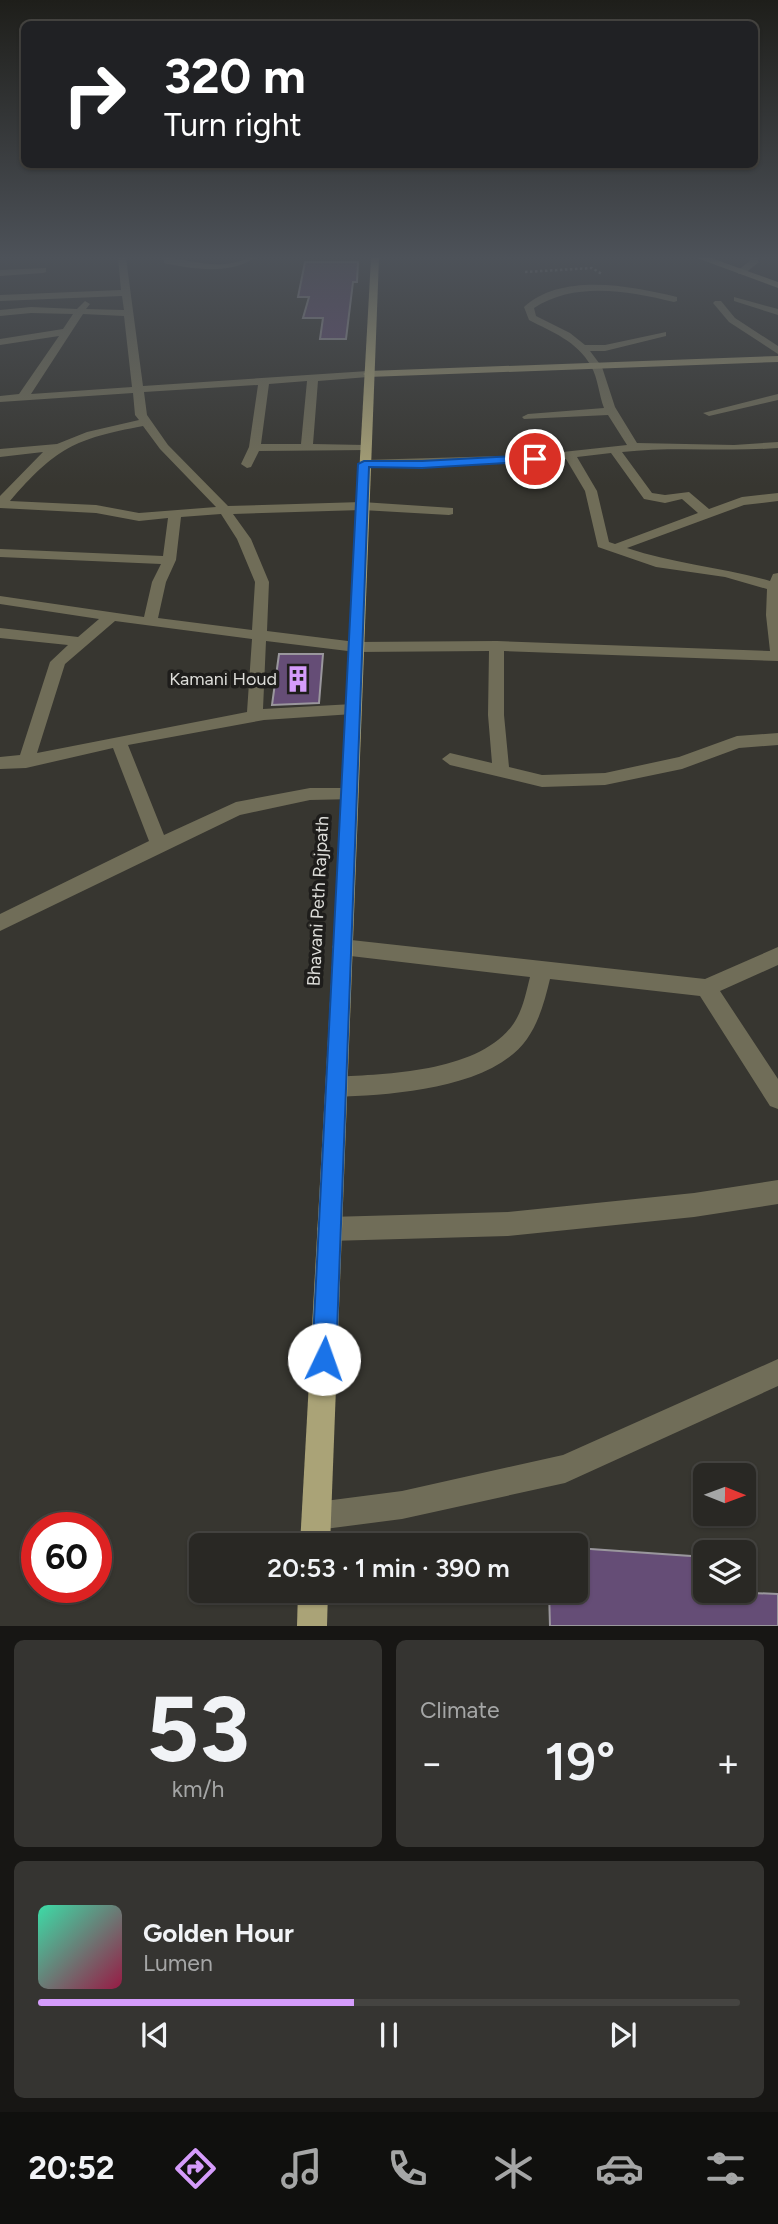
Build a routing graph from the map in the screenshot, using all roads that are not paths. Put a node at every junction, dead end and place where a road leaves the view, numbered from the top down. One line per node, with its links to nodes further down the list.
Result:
1 (54, 334): 8 (street)
2 (65, 334): 17 (street)
3 (130, 334): 16 (street)
4 (370, 334): 13 (main road, Bhavani Peth Rajpath)
5 (565, 334): 9 (street)
6 (663, 334): 9 (street)
7 (753, 334): 10 (street)
8 (0, 342)
9 (583, 348): 12 (street)
10 (778, 351)
11 (778, 359): 12 (main road)
12 (597, 367): 13 (main road); 20 (street)
13 (368, 374): 14 (street); 32 (main road, Bhavani Peth Rajpath)
14 (313, 378): 15 (street); 27 (street)
15 (264, 381): 16 (street); 26 (street)
16 (138, 390): 17 (street); 23 (street)
17 (23, 397): 19 (street)
18 (778, 397): 21 (street)
19 (0, 399)
20 (611, 411): 22 (street); 28 (street)
21 (709, 412)
22 (528, 416)
23 (146, 422): 25 (street); 37 (street)
24 (778, 445): 28 (street)
25 (60, 447): 30 (street); 35 (street)
26 (255, 447): 27 (street); 33 (street)
27 (307, 447): 32 (street)
28 (634, 447): 29 (street)
29 (615, 450): 31 (street); 40 (street)
30 (0, 453)
31 (570, 455): 32 (street); 41 (street)
32 (364, 456): 36 (main road, Bhavani Peth Rajpath)
33 (247, 464)
34 (778, 497): 40 (street)
35 (0, 504): 39 (street)
36 (362, 506): 37 (street); 38 (street); 52 (main road, Bhavani Peth Rajpath)
37 (224, 510): 39 (street); 49 (street)
38 (449, 510)
39 (175, 514): 43 (street)
40 (707, 514): 41 (street)
41 (615, 548): 44 (street)
42 (0, 552): 43 (street)
43 (169, 560): 47 (street)
44 (776, 582): 53 (street)
45 (0, 600): 46 (street)
46 (112, 616): 47 (street); 50 (street)
47 (150, 622): 49 (street)
48 (0, 633): 50 (street)
49 (258, 637): 52 (street); 55 (street)
50 (82, 642): 59 (street)
51 (496, 646): 52 (street); 53 (street); 61 (street)
52 (356, 647): 54 (main road, Bhavani Peth Rajpath)
53 (778, 654)
54 (353, 709): 55 (street); 62 (main road, Bhavani Peth Rajpath)
55 (255, 717): 57 (street)
56 (778, 739): 61 (street)
57 (118, 741): 59 (street); 63 (street)
58 (450, 759): 61 (street)
59 (26, 762): 60 (street)
60 (0, 763)
61 (501, 771)
62 (349, 794): 63 (street); 65 (main road, Bhavani Peth Rajpath)
63 (160, 844): 64 (street)
64 (0, 923)
65 (342, 947): 67 (street); 69 (main road, Bhavani Peth Rajpath)
66 (778, 956): 68 (street)
67 (542, 969): 68 (street); 69 (street)
68 (706, 988): 70 (street)
69 (336, 1087): 72 (main road, Bhavani Peth Rajpath)
70 (778, 1098)
71 (778, 1192): 72 (street)
72 (330, 1229): 74 (main road, Bhavani Peth Rajpath)
73 (778, 1372): 74 (street)
74 (317, 1516): 75 (main road, Bhavani Peth Rajpath)
75 (316, 1533)
76 (313, 1603): 77 (main road)
77 (312, 1626)

